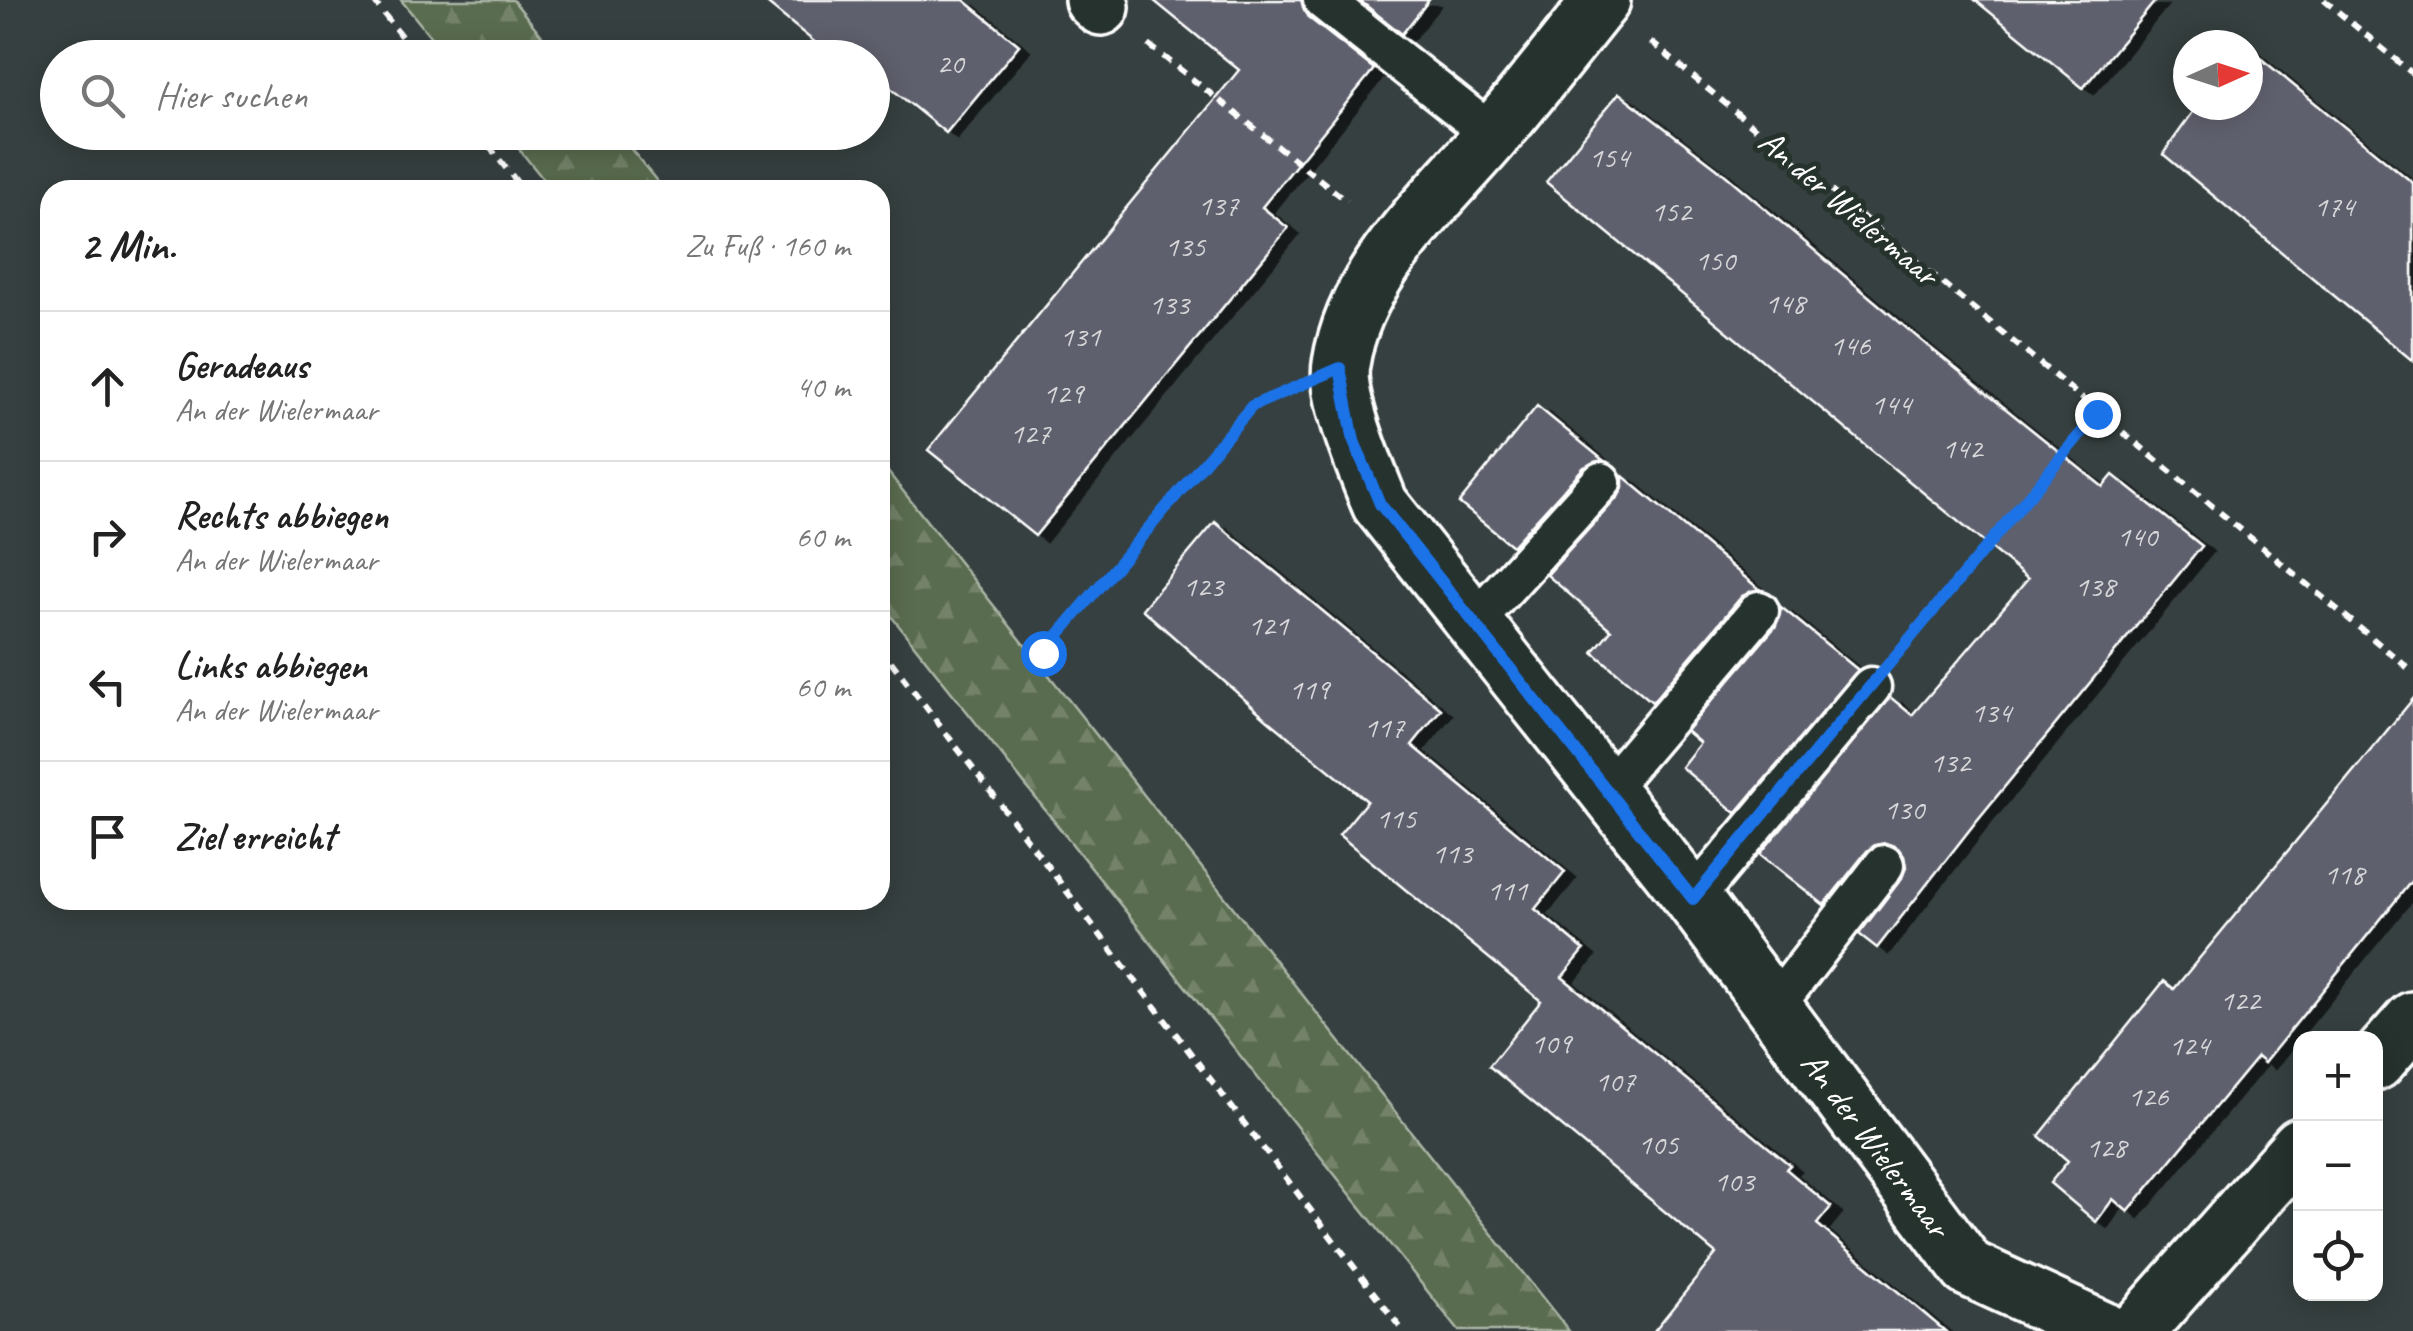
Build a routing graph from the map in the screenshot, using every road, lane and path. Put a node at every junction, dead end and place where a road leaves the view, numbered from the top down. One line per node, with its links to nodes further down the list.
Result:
1 (373, 0): 6 (path)
2 (1323, 0): 8 (lane)
3 (1602, 0): 8 (street, An der Wielermaar); 13 (path, An der Wielermaar)
4 (2324, 0): 7 (path)
5 (1097, 3): 11 (path)
6 (404, 40)
7 (2413, 74)
8 (1493, 135): 11 (street, An der Wielermaar)
9 (492, 150): 10 (path)
10 (516, 180)
11 (1399, 242): 12 (street, An der Wielermaar)
12 (1340, 368): 16 (street, An der Wielermaar); 17 (path)
13 (2097, 414): 19 (path, An der Wielermaar); 20 (path)
14 (1601, 482): 16 (lane)
15 (1760, 610): 21 (lane)
16 (1474, 622): 21 (street, An der Wielermaar)
17 (1043, 653)
18 (890, 660): 28 (path)
19 (2413, 672)
20 (1872, 687): 23 (lane)
21 (1607, 790): 23 (street, An der Wielermaar)
22 (1884, 865): 24 (lane)
23 (1693, 899): 24 (street, An der Wielermaar)
24 (1774, 1007): 29 (street, An der Wielermaar)
25 (2413, 1020): 26 (street)
26 (2383, 1054)
27 (2293, 1154): 30 (street)
28 (1404, 1331)
29 (2105, 1331)
30 (2136, 1331)

